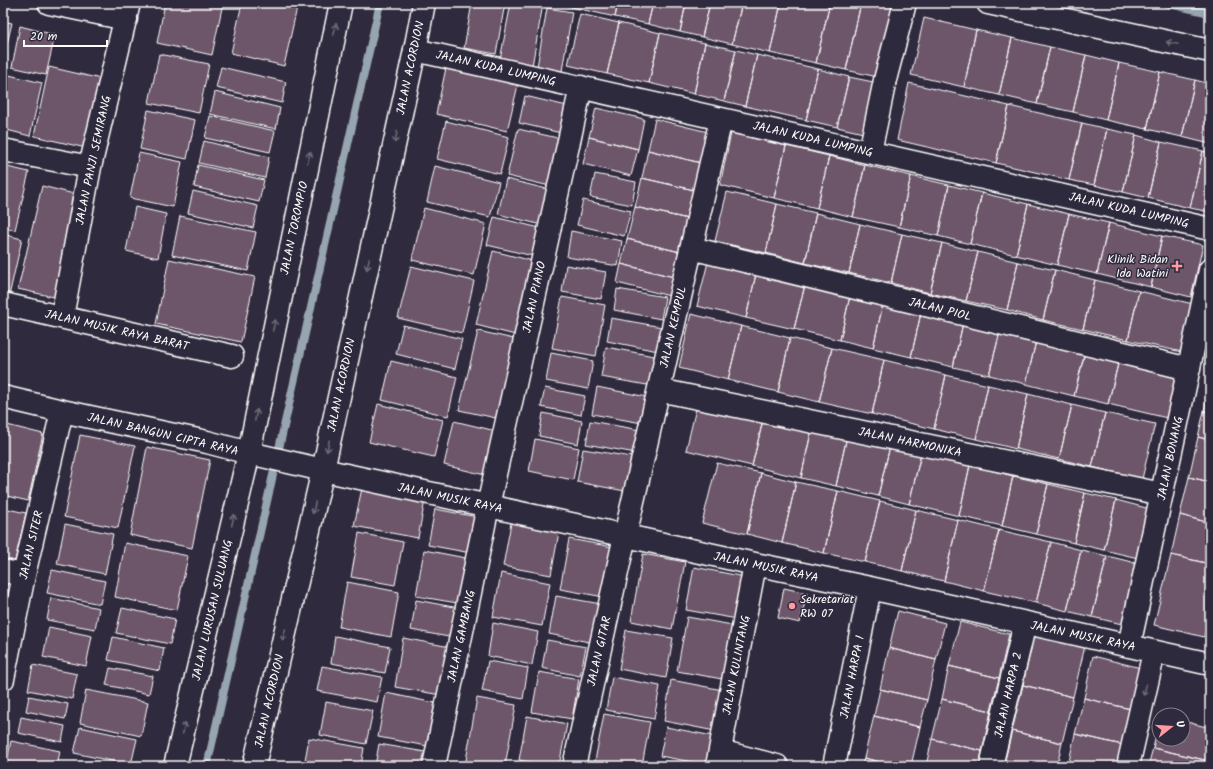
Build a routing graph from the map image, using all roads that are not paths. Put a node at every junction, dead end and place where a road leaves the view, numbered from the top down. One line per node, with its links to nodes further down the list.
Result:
1 (49, 3): 6 (street)
2 (341, 3): 24 (street, JALAN TOROMPIO, one-way to 2)
3 (424, 3): 7 (street, JALAN ACORDION)
4 (905, 3): 12 (street)
5 (988, 3): 8 (street, one-way to 5)
6 (127, 11): 13 (street, JALAN PANJI SEMIRANG)
7 (415, 50): 9 (street, JALAN KUDA LUMPING); 25 (street, JALAN ACORDION, one-way to 25)
8 (1210, 52)
9 (581, 87): 10 (street, JALAN KUDA LUMPING); 27 (street, JALAN PIANO)
10 (721, 118): 12 (street, JALAN KUDA LUMPING); 15 (street, JALAN KEMPUL)
11 (3, 150): 13 (street)
12 (870, 152): 14 (street, JALAN KUDA LUMPING)
13 (90, 167): 18 (street, JALAN PANJI SEMIRANG)
14 (1210, 228)
15 (691, 248): 20 (street, JALAN PIOL); 21 (street, JALAN KEMPUL)
16 (1210, 270): 20 (street, JALAN BONANG)
17 (3, 304): 18 (street, JALAN MUSIK RAYA BARAT)
18 (62, 317): 19 (street, JALAN MUSIK RAYA BARAT)
19 (232, 356)
20 (1189, 369): 26 (street, JALAN BONANG)
21 (659, 390): 26 (street, JALAN HARMONIKA); 28 (street, JALAN KEMPUL)
22 (3, 397): 23 (street, JALAN BANGUN CIPTA RAYA)
23 (62, 411): 24 (street, JALAN BANGUN CIPTA RAYA); 30 (street, JALAN SITER)
24 (254, 454): 25 (street, JALAN BANGUN CIPTA RAYA); 38 (street, JALAN LURUSAN SULUANG, one-way to 24)
25 (318, 469): 27 (street, JALAN MUSIK RAYA); 39 (street, JALAN ACORDION, one-way to 39)
26 (1162, 494): 33 (street, JALAN BONANG)
27 (488, 506): 28 (street, JALAN MUSIK RAYA); 40 (street, JALAN GAMBANG)
28 (625, 536): 29 (street, JALAN MUSIK RAYA); 41 (street, JALAN GITAR)
29 (755, 564): 31 (street, JALAN MUSIK RAYA); 37 (street, JALAN KULINTANG)
30 (13, 573): 36 (street, JALAN SITER)
31 (870, 588): 32 (street, JALAN MUSIK RAYA); 43 (street, JALAN HARPA 1)
32 (1025, 623): 33 (street, JALAN MUSIK RAYA); 44 (street, JALAN HARPA 2)
33 (1129, 646): 34 (street, JALAN MUSIK RAYA)
34 (1154, 652): 35 (street, JALAN MUSIK RAYA); 45 (street, one-way to 45)
35 (1210, 664)
36 (3, 679)
37 (718, 759): 42 (street)
38 (175, 766)
39 (254, 766)
40 (434, 766)
41 (574, 766)
42 (777, 766)
43 (834, 766)
44 (991, 766)
45 (1128, 766)

